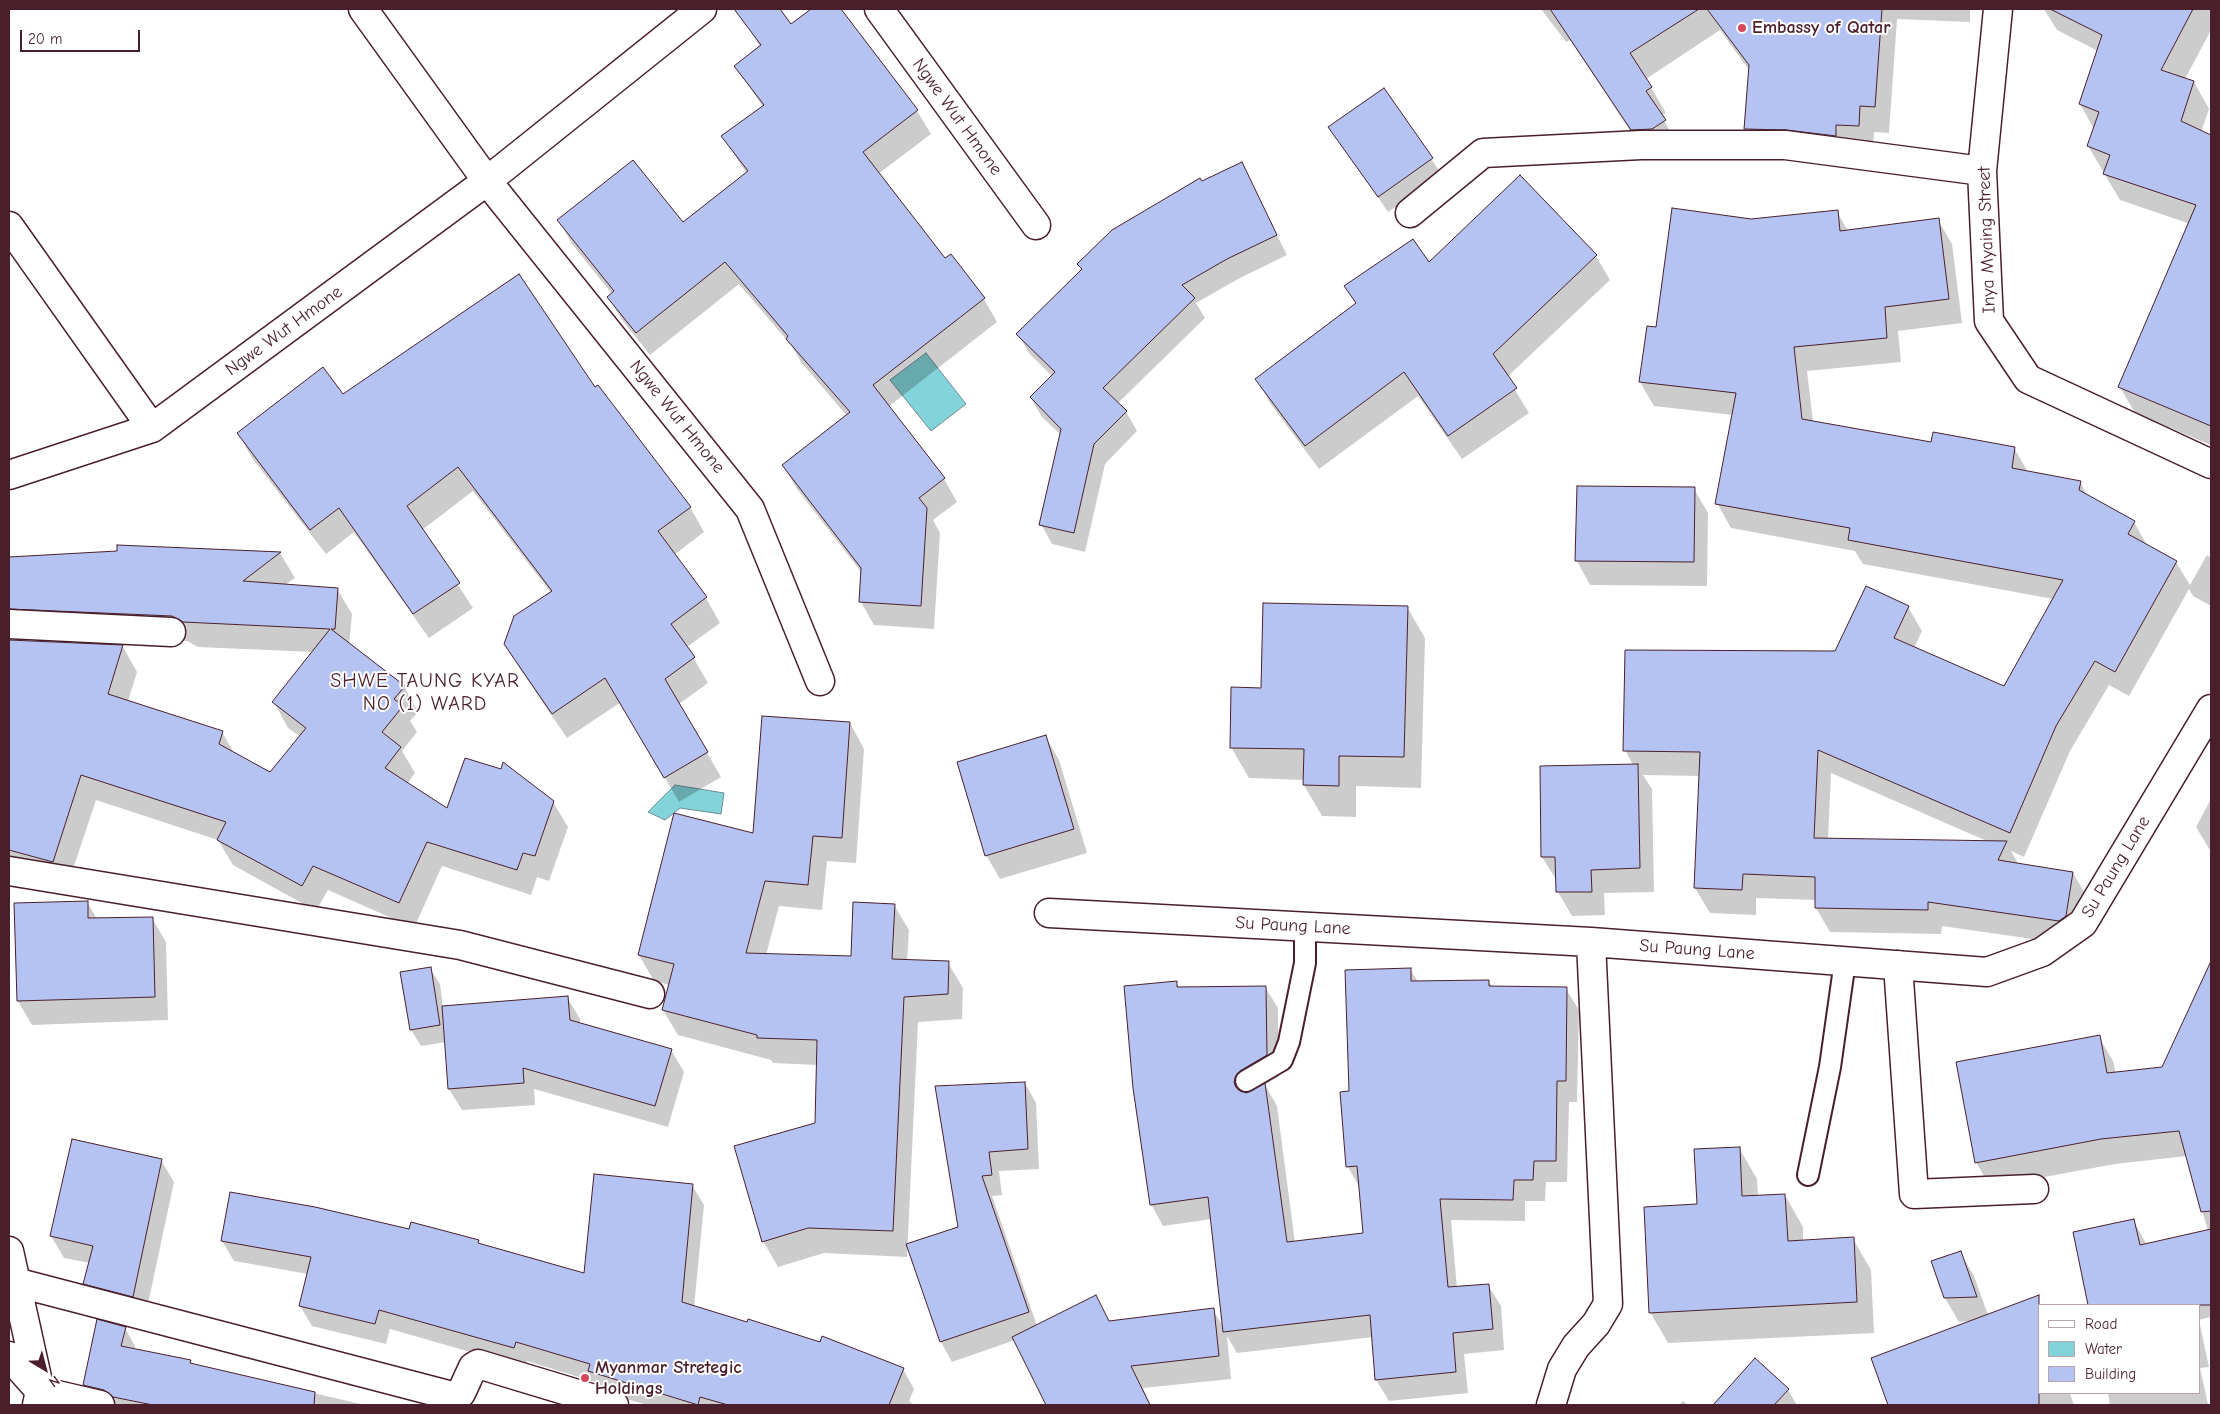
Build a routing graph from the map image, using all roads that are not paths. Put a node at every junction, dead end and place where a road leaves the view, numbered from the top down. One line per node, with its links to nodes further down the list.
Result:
1 (363, 9): 6 (street, Ngwe Wut Hmone)
2 (702, 9): 6 (street, Ngwe Wut Hmone)
3 (879, 9): 9 (street, Ngwe Wut Hmone)
4 (1998, 9): 5 (street, Inya Myaing Street)
5 (1982, 171): 7 (street); 11 (street, Inya Myaing Street)
6 (487, 181): 10 (street, Ngwe Wut Hmone); 15 (street, Ngwe Wut Hmone)
7 (1410, 213)
8 (9, 226): 10 (street)
9 (1036, 226)
10 (152, 428): 12 (street, Ngwe Wut Hmone)
11 (2211, 464)
12 (9, 475)
13 (9, 624): 14 (street)
14 (171, 632)
15 (820, 681)
16 (2211, 709): 22 (street, Su Paung Lane)
17 (9, 872): 23 (street)
18 (1049, 912): 19 (street, Su Paung Lane)
19 (1305, 926): 20 (street, Su Paung Lane); 24 (lane)
20 (1591, 942): 21 (street, Su Paung Lane); 33 (street)
21 (1845, 961): 22 (street, Su Paung Lane); 25 (lane)
22 (1898, 965): 26 (street)
23 (650, 994)
24 (1246, 1081)
25 (1808, 1174)
26 (2034, 1189)
27 (9, 1251): 28 (street)
28 (15, 1282): 30 (street); 32 (street)
29 (9, 1356): 30 (street)
30 (38, 1398): 31 (street)
31 (100, 1405)
32 (614, 1405)
33 (1550, 1405)

